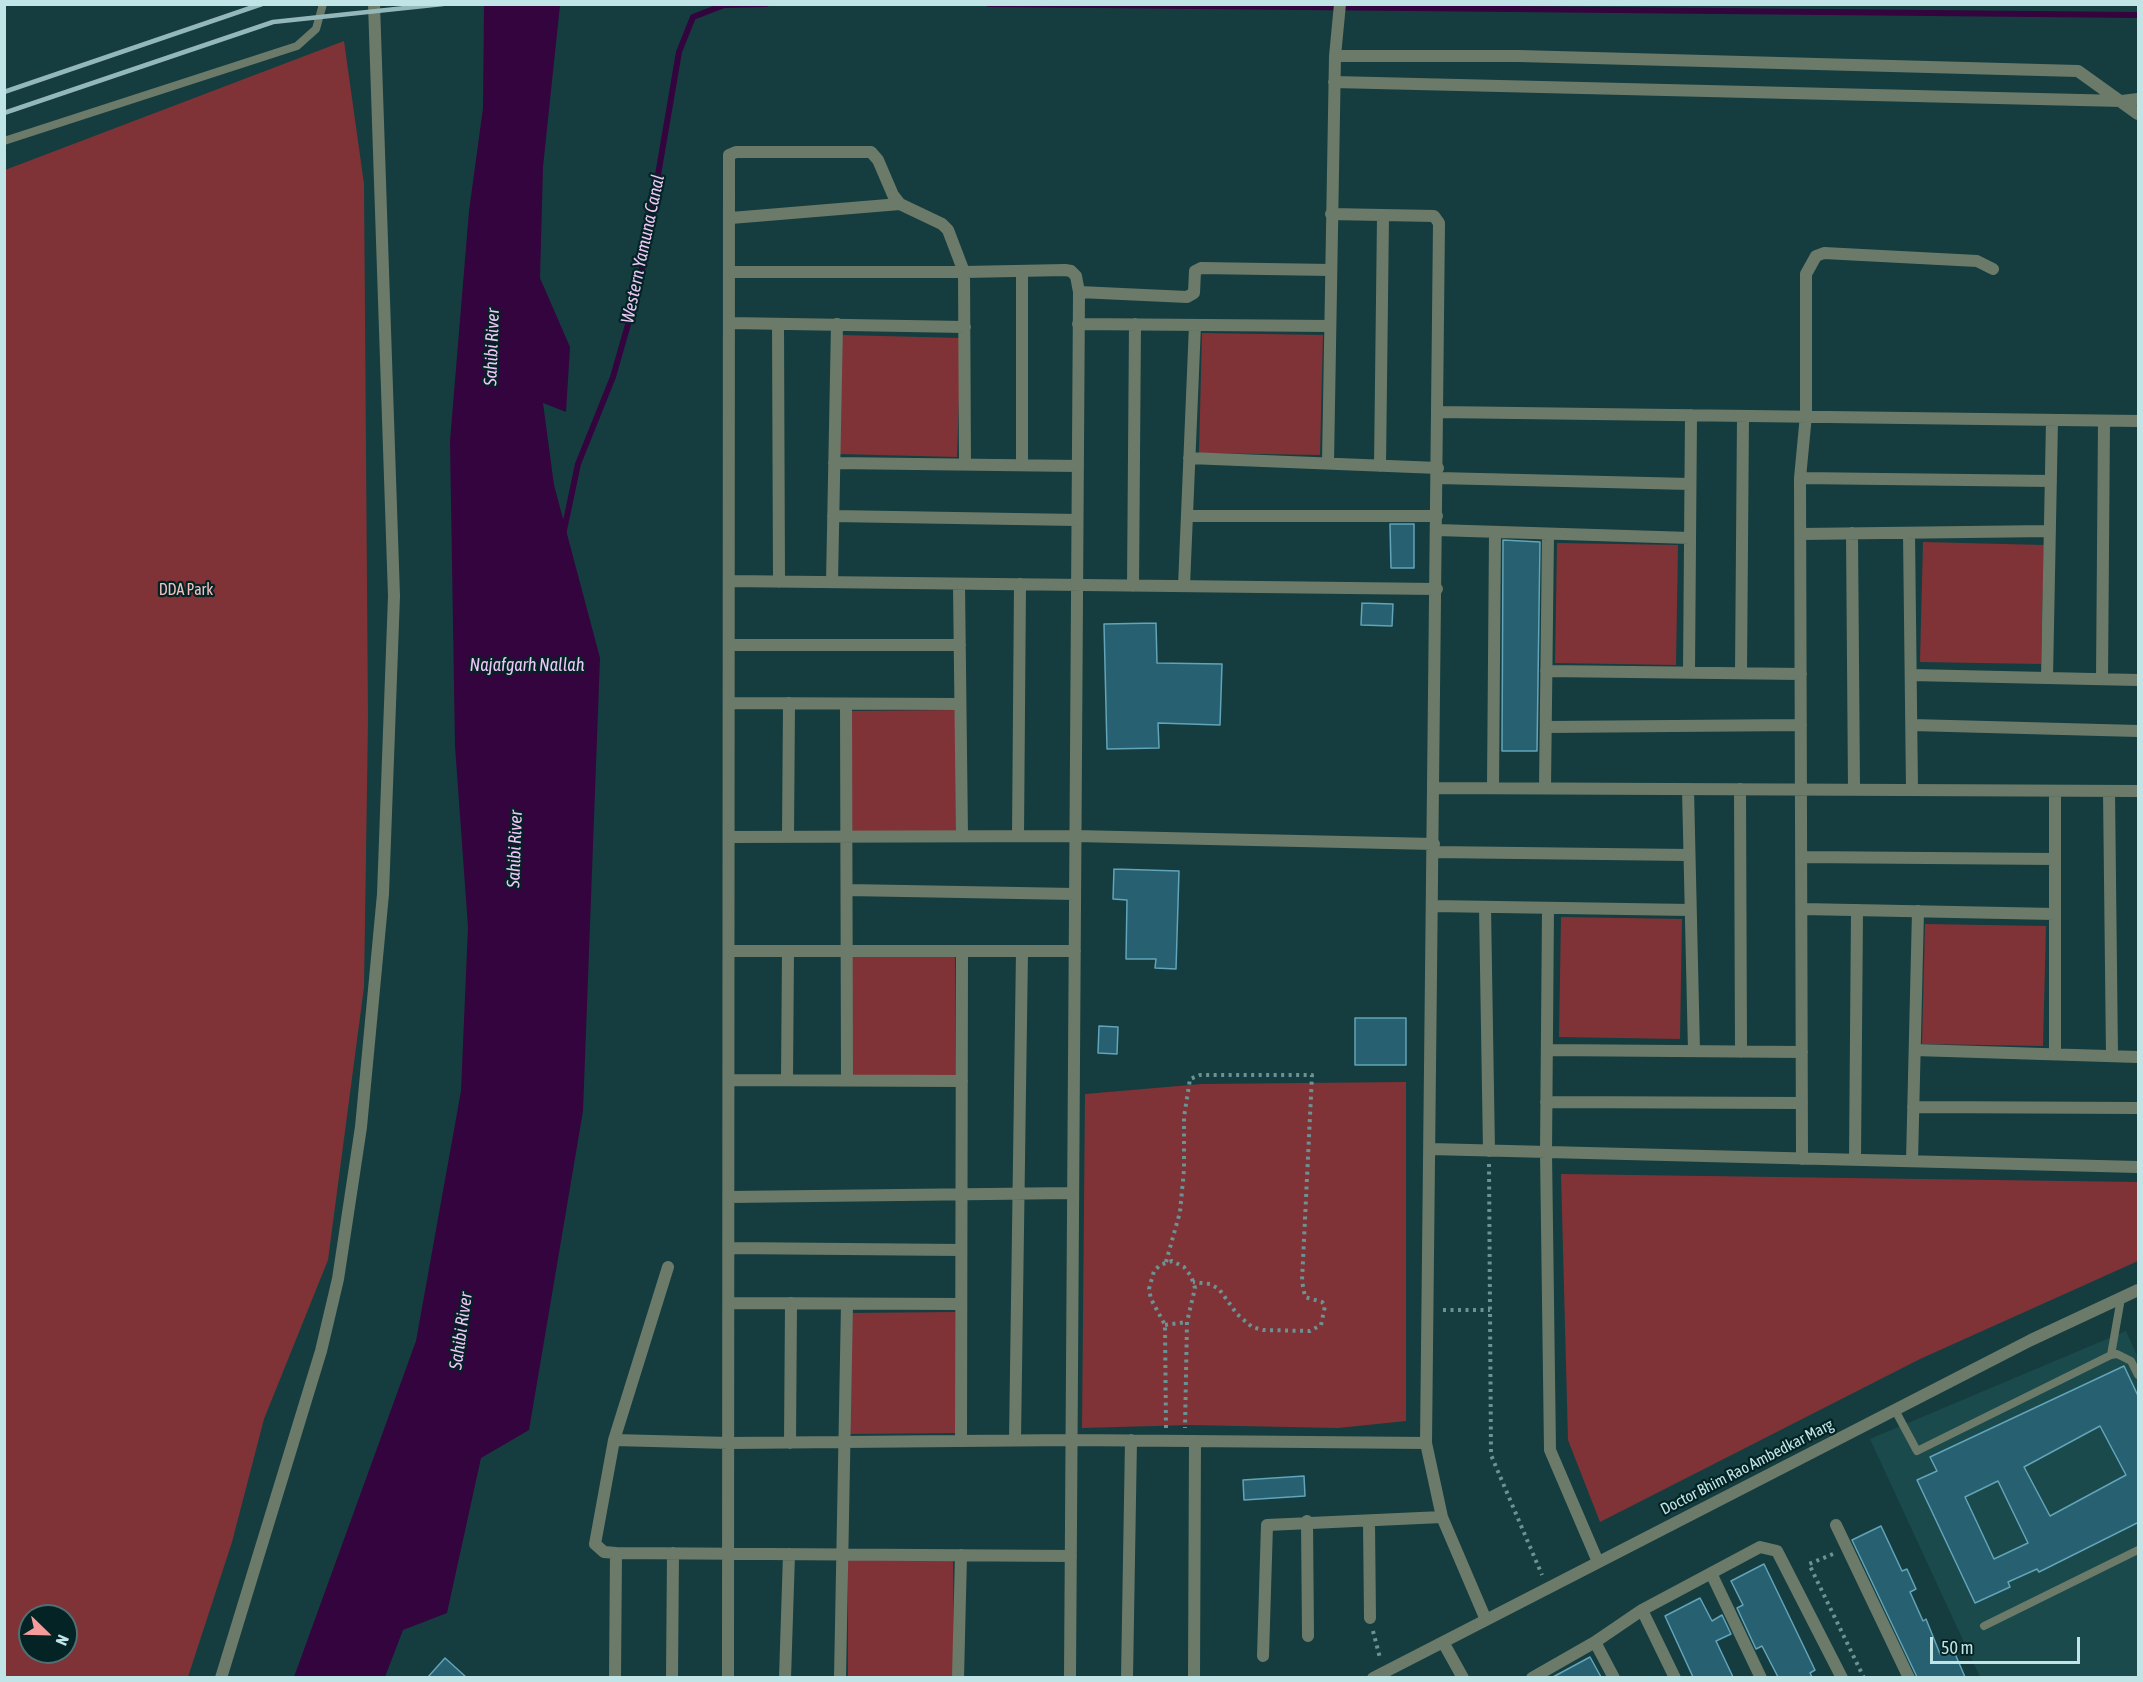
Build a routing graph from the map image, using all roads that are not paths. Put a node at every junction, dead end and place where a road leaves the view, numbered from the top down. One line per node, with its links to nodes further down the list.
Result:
1 (323, 4): 9 (lane)
2 (374, 4): 195 (street)
3 (1340, 4): 4 (street)
4 (1335, 56): 5 (street); 7 (street)
5 (1334, 82): 7 (street); 11 (street)
6 (2139, 99): 7 (street)
7 (2122, 101): 8 (street)
8 (2139, 114)
9 (4, 141)
10 (900, 204): 13 (street); 13 (street); 18 (street)
11 (1331, 214): 12 (street); 15 (street)
12 (1383, 216): 28 (street); 40 (street)
13 (731, 218): 17 (street)
14 (1993, 268): 30 (street)
15 (1331, 270): 19 (street); 26 (street)
16 (1022, 271): 18 (street); 19 (street); 39 (street)
17 (731, 272): 18 (street); 20 (street)
18 (964, 272): 27 (street)
19 (1079, 292): 23 (street)
20 (731, 323): 21 (street); 58 (street)
21 (778, 324): 22 (street); 59 (street)
22 (837, 324): 27 (street); 36 (street)
23 (1078, 324): 24 (street); 41 (street)
24 (1135, 324): 25 (street); 64 (street)
25 (1195, 325): 26 (street); 35 (street)
26 (1330, 326): 38 (street)
27 (966, 327): 37 (street)
28 (1439, 412): 29 (street); 42 (street)
29 (1691, 415): 31 (street); 45 (street)
30 (1806, 415): 31 (street); 32 (street); 43 (street)
31 (1743, 416): 71 (street)
32 (2052, 420): 33 (street); 44 (street)
33 (2104, 421): 34 (street); 75 (street)
34 (2139, 422)
35 (1190, 458): 38 (street); 47 (street)
36 (834, 463): 37 (street); 46 (street)
37 (965, 464): 39 (street)
38 (1328, 464): 40 (street)
39 (1022, 465): 41 (street)
40 (1380, 465): 42 (street)
41 (1078, 466): 49 (street)
42 (1438, 473): 45 (street); 48 (street)
43 (1800, 478): 44 (street); 56 (street)
44 (2051, 481): 51 (street)
45 (1690, 484): 57 (street)
46 (833, 516): 49 (street); 60 (street)
47 (1187, 516): 48 (street); 65 (street)
48 (1437, 516): 50 (street)
49 (1077, 520): 63 (street)
50 (1437, 530): 52 (street); 66 (street)
51 (2050, 531): 53 (street); 74 (street)
52 (1495, 532): 55 (street); 86 (street)
53 (1909, 532): 54 (street); 73 (street)
54 (1852, 533): 56 (street); 91 (street)
55 (1548, 534): 57 (street); 69 (street)
56 (1800, 534): 72 (street)
57 (1690, 538): 70 (street)
58 (730, 581): 59 (street); 67 (street)
59 (779, 582): 60 (street)
60 (832, 582): 61 (street)
61 (959, 584): 62 (street); 68 (street)
62 (1020, 584): 63 (street); 98 (street)
63 (1077, 585): 64 (street); 99 (street)
64 (1133, 586): 65 (street)
65 (1184, 586): 66 (street)
66 (1437, 589): 85 (street)
67 (730, 645): 68 (street); 77 (street)
68 (960, 645): 80 (street)
69 (1546, 670): 70 (street); 83 (street)
70 (1689, 672): 71 (street)
71 (1741, 673): 72 (street)
72 (1801, 674): 81 (street)
73 (1911, 675): 74 (street); 82 (street)
74 (2047, 678): 75 (street)
75 (2102, 679): 76 (street)
76 (2139, 680)
77 (730, 703): 78 (street); 100 (street)
78 (789, 703): 79 (street); 101 (street)
79 (846, 704): 80 (street); 96 (street)
80 (960, 704): 97 (street)
81 (1801, 725): 83 (street); 90 (street)
82 (1912, 725): 84 (street); 92 (street)
83 (1546, 727): 87 (street)
84 (2139, 731)
85 (1434, 788): 86 (street); 102 (street)
86 (1493, 788): 87 (street)
87 (1545, 788): 88 (street)
88 (1688, 789): 89 (street); 103 (street)
89 (1740, 789): 90 (street); 125 (street)
90 (1802, 790): 91 (street); 104 (street)
91 (1854, 790): 92 (street)
92 (1912, 790): 93 (street)
93 (2055, 791): 94 (street); 105 (street)
94 (2109, 791): 95 (street); 128 (street)
95 (2139, 792)
96 (847, 836): 97 (street); 101 (street); 106 (street)
97 (962, 836): 98 (street)
98 (1018, 836): 99 (street)
99 (1076, 836): 102 (street); 107 (street)
100 (730, 837): 101 (street); 116 (street)
101 (788, 837)
102 (1433, 848): 103 (street); 108 (street)
103 (1689, 855): 112 (street)
104 (1802, 856): 105 (street); 111 (street)
105 (2055, 859): 115 (street)
106 (847, 890): 107 (street); 118 (street)
107 (1075, 894): 121 (street)
108 (1433, 906): 109 (street); 138 (street)
109 (1485, 906): 110 (street); 139 (street)
110 (1548, 908): 112 (street); 122 (street)
111 (1802, 909): 113 (street); 126 (street)
112 (1690, 910): 124 (street)
113 (1857, 910): 114 (street); 142 (street)
114 (1917, 911): 115 (street); 123 (street)
115 (2055, 914): 127 (street)
116 (730, 951): 117 (street); 130 (street)
117 (788, 951): 118 (street); 131 (street)
118 (847, 951): 119 (street); 132 (street)
119 (963, 951): 120 (street); 133 (street)
120 (1022, 951): 121 (street); 146 (street)
121 (1075, 951): 145 (street)
122 (1547, 1050): 124 (street); 134 (street)
123 (1915, 1050): 127 (street); 136 (street)
124 (1694, 1051): 125 (street)
125 (1741, 1052): 126 (street)
126 (1802, 1052): 135 (street)
127 (2055, 1054): 128 (street)
128 (2112, 1056): 129 (street)
129 (2139, 1057)
130 (729, 1080): 131 (street); 148 (street)
131 (787, 1080): 132 (street)
132 (847, 1080): 133 (street)
133 (962, 1081): 147 (street)
134 (1546, 1102): 135 (street); 140 (street)
135 (1802, 1103): 141 (street)
136 (1913, 1107): 137 (street); 143 (street)
137 (2139, 1108)
138 (1430, 1149): 139 (street); 170 (street)
139 (1489, 1151): 140 (street)
140 (1546, 1152): 141 (street); 183 (street)
141 (1802, 1159): 142 (street)
142 (1855, 1160): 143 (street)
143 (1912, 1161): 144 (street)
144 (2139, 1167)
145 (1073, 1193): 146 (street); 163 (street)
146 (1018, 1194): 147 (street); 162 (street)
147 (961, 1195): 148 (street); 150 (street)
148 (729, 1197): 149 (street)
149 (729, 1248): 150 (street); 154 (street)
150 (961, 1250): 157 (street)
151 (668, 1267): 161 (street)
152 (2139, 1290): 153 (street, Doctor Bhim Rao Ambedkar Marg)
153 (2121, 1298): 158 (lane); 160 (street, Doctor Bhim Rao Ambedkar Marg)
154 (729, 1303): 155 (street); 168 (street)
155 (791, 1303): 156 (street); 169 (street)
156 (847, 1304): 157 (street); 167 (street)
157 (961, 1304): 165 (street)
158 (2111, 1355): 159 (lane); 160 (lane)
159 (2139, 1375)
160 (1894, 1410): 183 (street, Doctor Bhim Rao Ambedkar Marg)
161 (614, 1440): 168 (street); 176 (street)
162 (1015, 1440): 163 (street); 165 (street)
163 (1072, 1440): 164 (street); 182 (street)
164 (1131, 1440): 166 (street); 203 (street)
165 (961, 1441): 167 (street)
166 (1190, 1441): 170 (street); 204 (street)
167 (845, 1442): 169 (street); 180 (street)
168 (729, 1443): 169 (street); 178 (street)
169 (790, 1443)
170 (1426, 1443): 171 (street)
171 (1442, 1517): 173 (street); 187 (street)
172 (1307, 1521): 173 (street); 189 (street); 192 (street)
173 (1369, 1522): 186 (street)
174 (1836, 1525): 210 (street)
175 (2139, 1550): 188 (lane)
176 (616, 1553): 177 (street); 196 (street)
177 (673, 1553): 178 (street); 197 (street)
178 (729, 1553): 179 (street); 198 (street)
179 (789, 1554): 180 (street); 199 (street)
180 (843, 1554): 181 (street); 200 (street)
181 (961, 1555): 182 (street); 201 (street)
182 (1071, 1556): 202 (street)
183 (1598, 1562): 187 (street, Doctor Bhim Rao Ambedkar Marg)
184 (1711, 1574): 185 (street); 208 (street); 209 (street)
185 (1642, 1610): 191 (street); 207 (street)
186 (1370, 1618)
187 (1486, 1620): 190 (street, Doctor Bhim Rao Ambedkar Marg)
188 (1984, 1626)
189 (1308, 1636)
190 (1443, 1642): 193 (street, Doctor Bhim Rao Ambedkar Marg); 205 (street)
191 (1595, 1642): 194 (street); 206 (street)
192 (1263, 1656)
193 (1378, 1675)
194 (1541, 1675)
195 (220, 1677)
196 (615, 1677)
197 (672, 1677)
198 (728, 1677)
199 (785, 1677)
200 (840, 1677)
201 (958, 1677)
202 (1070, 1677)
203 (1127, 1677)
204 (1194, 1677)
205 (1463, 1677)
206 (1614, 1677)
207 (1675, 1677)
208 (1761, 1677)
209 (1842, 1677)
210 (1909, 1677)

